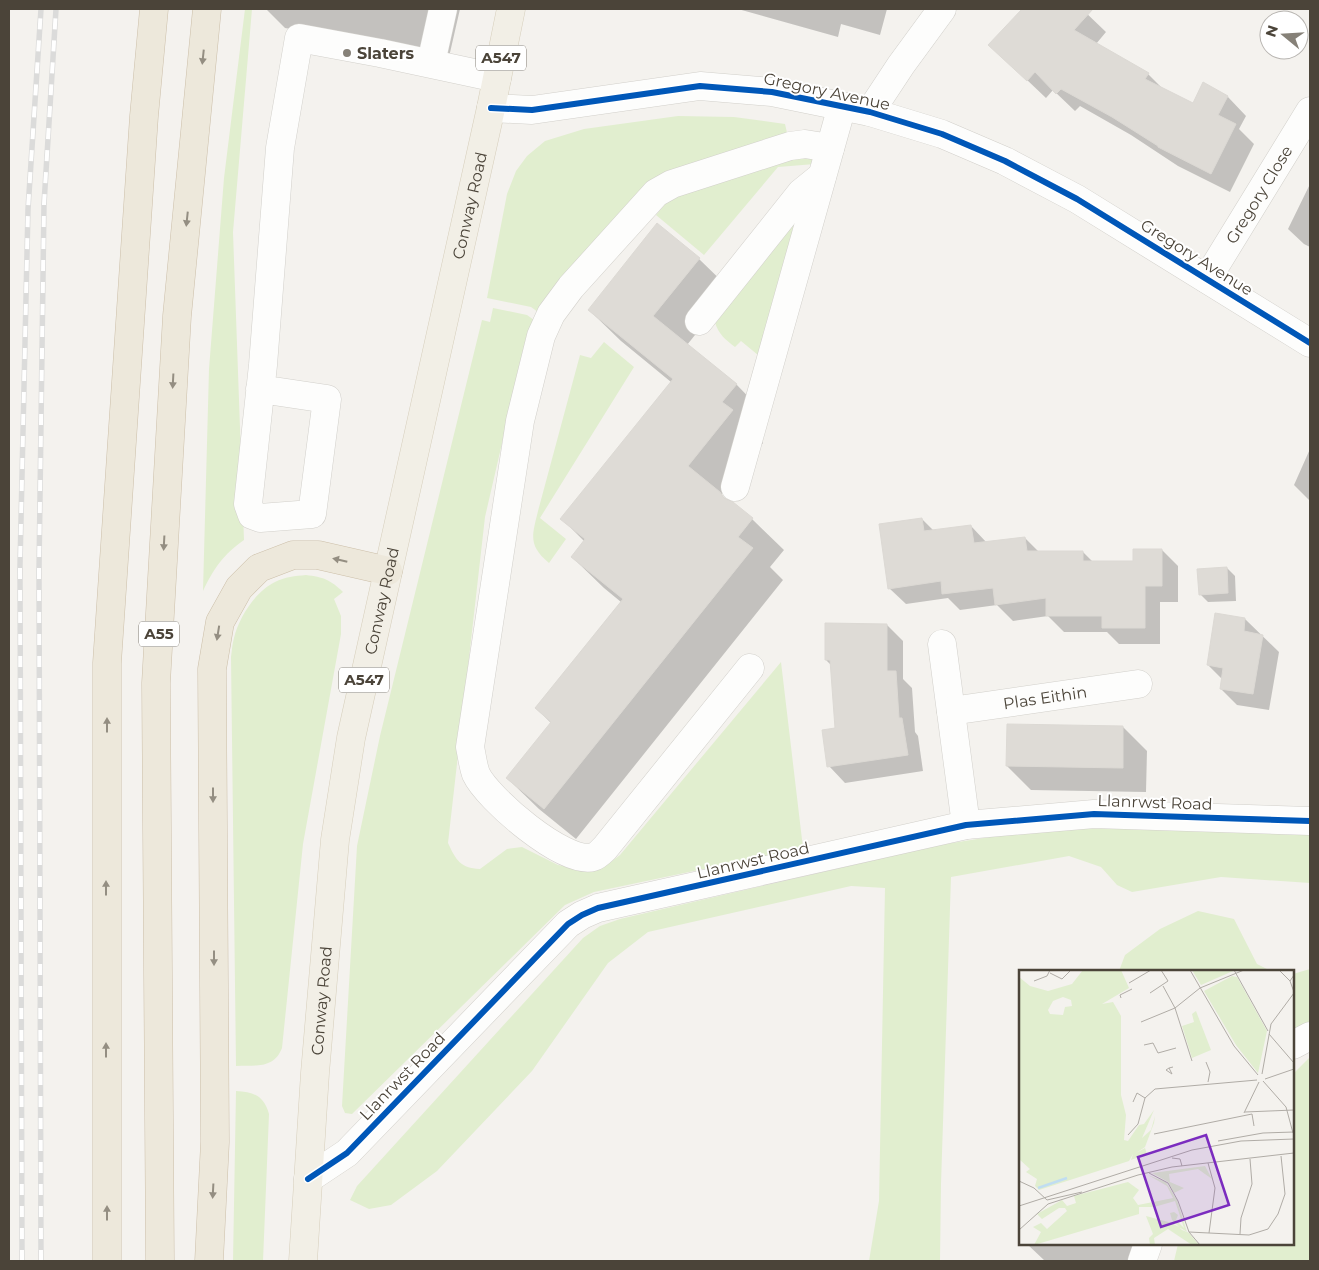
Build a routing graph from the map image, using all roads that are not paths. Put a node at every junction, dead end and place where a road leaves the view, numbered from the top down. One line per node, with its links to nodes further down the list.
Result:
1 (154, 9): 30 (highway, one-way to 1)
2 (207, 9): 31 (highway, A55, one-way to 31)
3 (443, 9): 6 (street)
4 (511, 9): 7 (main road, Conway Road / A547)
5 (942, 9): 11 (street)
6 (431, 63): 7 (street); 17 (street)
7 (497, 78): 9 (main road, Conway Road / A547)
8 (842, 106): 9 (street, Gregory Avenue); 11 (street, Gregory Avenue); 12 (street)
9 (491, 108): 19 (main road, Conway Road / A547)
10 (1310, 111): 14 (street, Gregory Close)
11 (870, 112): 14 (street, Gregory Avenue)
12 (830, 148): 13 (street); 21 (street)
13 (822, 176): 15 (street); 18 (street)
14 (1207, 280): 16 (street, Gregory Avenue)
15 (700, 322)
16 (1310, 343)
17 (260, 389): 17 (street)
18 (735, 487)
19 (388, 571): 28 (main road, Conway Road / A547); 32 (highway, one-way to 32)
20 (942, 644): 23 (street)
21 (750, 668)
22 (1138, 684): 23 (street, Plas Eithin)
23 (951, 711): 25 (street)
24 (1310, 821): 25 (street, Llanrwst Road)
25 (966, 825): 28 (street, Llanrwst Road)
26 (1310, 1036): 27 (street)
27 (1294, 1044)
28 (308, 1179): 33 (main road, Conway Road / A547)
29 (1148, 1245): 34 (street)
30 (107, 1261)
31 (160, 1261)
32 (208, 1261)
33 (303, 1261)
34 (1142, 1261)

